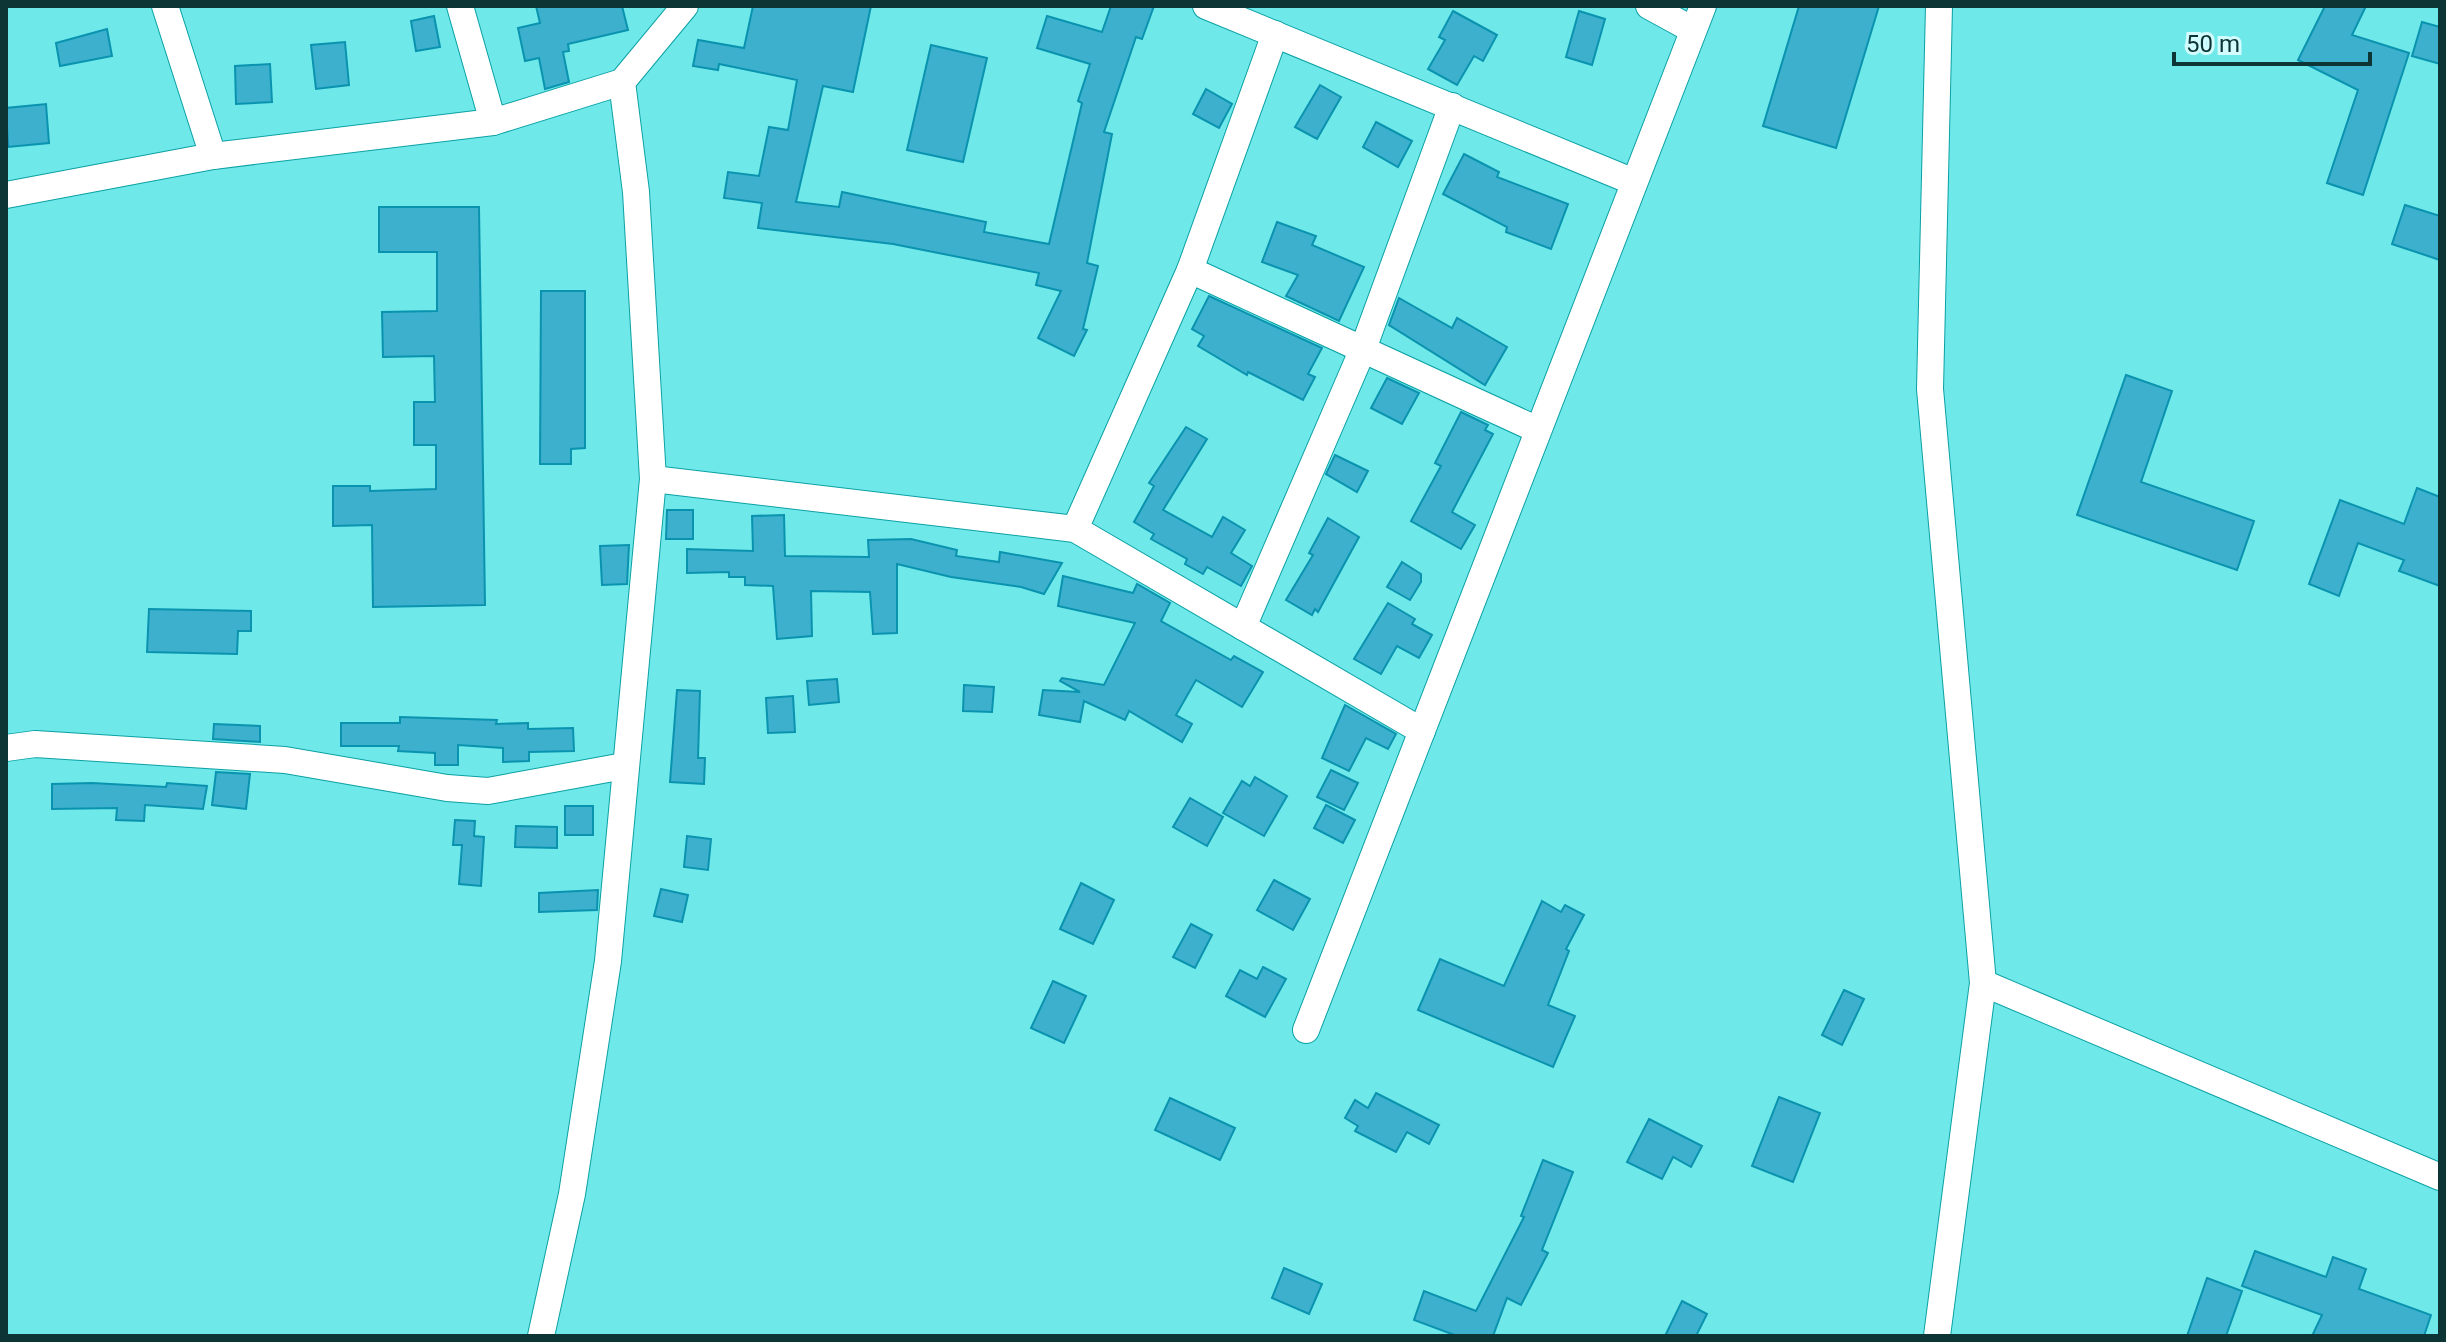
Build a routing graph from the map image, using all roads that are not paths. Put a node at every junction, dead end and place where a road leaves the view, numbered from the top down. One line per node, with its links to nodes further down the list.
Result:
1 (165, 6): 12 (street)
2 (460, 6): 11 (street)
3 (685, 6): 9 (street)
4 (1206, 6): 8 (street)
5 (1649, 6): 7 (street)
6 (1939, 6): 24 (street)
7 (1698, 18): 13 (street)
8 (1275, 34): 10 (street); 15 (street)
9 (622, 82): 11 (street); 18 (street)
10 (1452, 106): 13 (street); 16 (street)
11 (493, 122): 12 (street)
12 (213, 156): 14 (street)
13 (1634, 182): 17 (street)
14 (6, 195)
15 (1190, 270): 16 (street); 19 (street)
16 (1363, 349): 17 (street); 20 (street)
17 (1538, 430): 21 (street)
18 (653, 479): 19 (street); 23 (street)
19 (1075, 529): 20 (street)
20 (1243, 627): 21 (street)
21 (1422, 731): 25 (street)
22 (6, 748): 23 (street)
23 (624, 766): 27 (street)
24 (1983, 983): 26 (street); 28 (street)
25 (1306, 1030)
26 (2440, 1177)
27 (541, 1336)
28 (1937, 1336)

